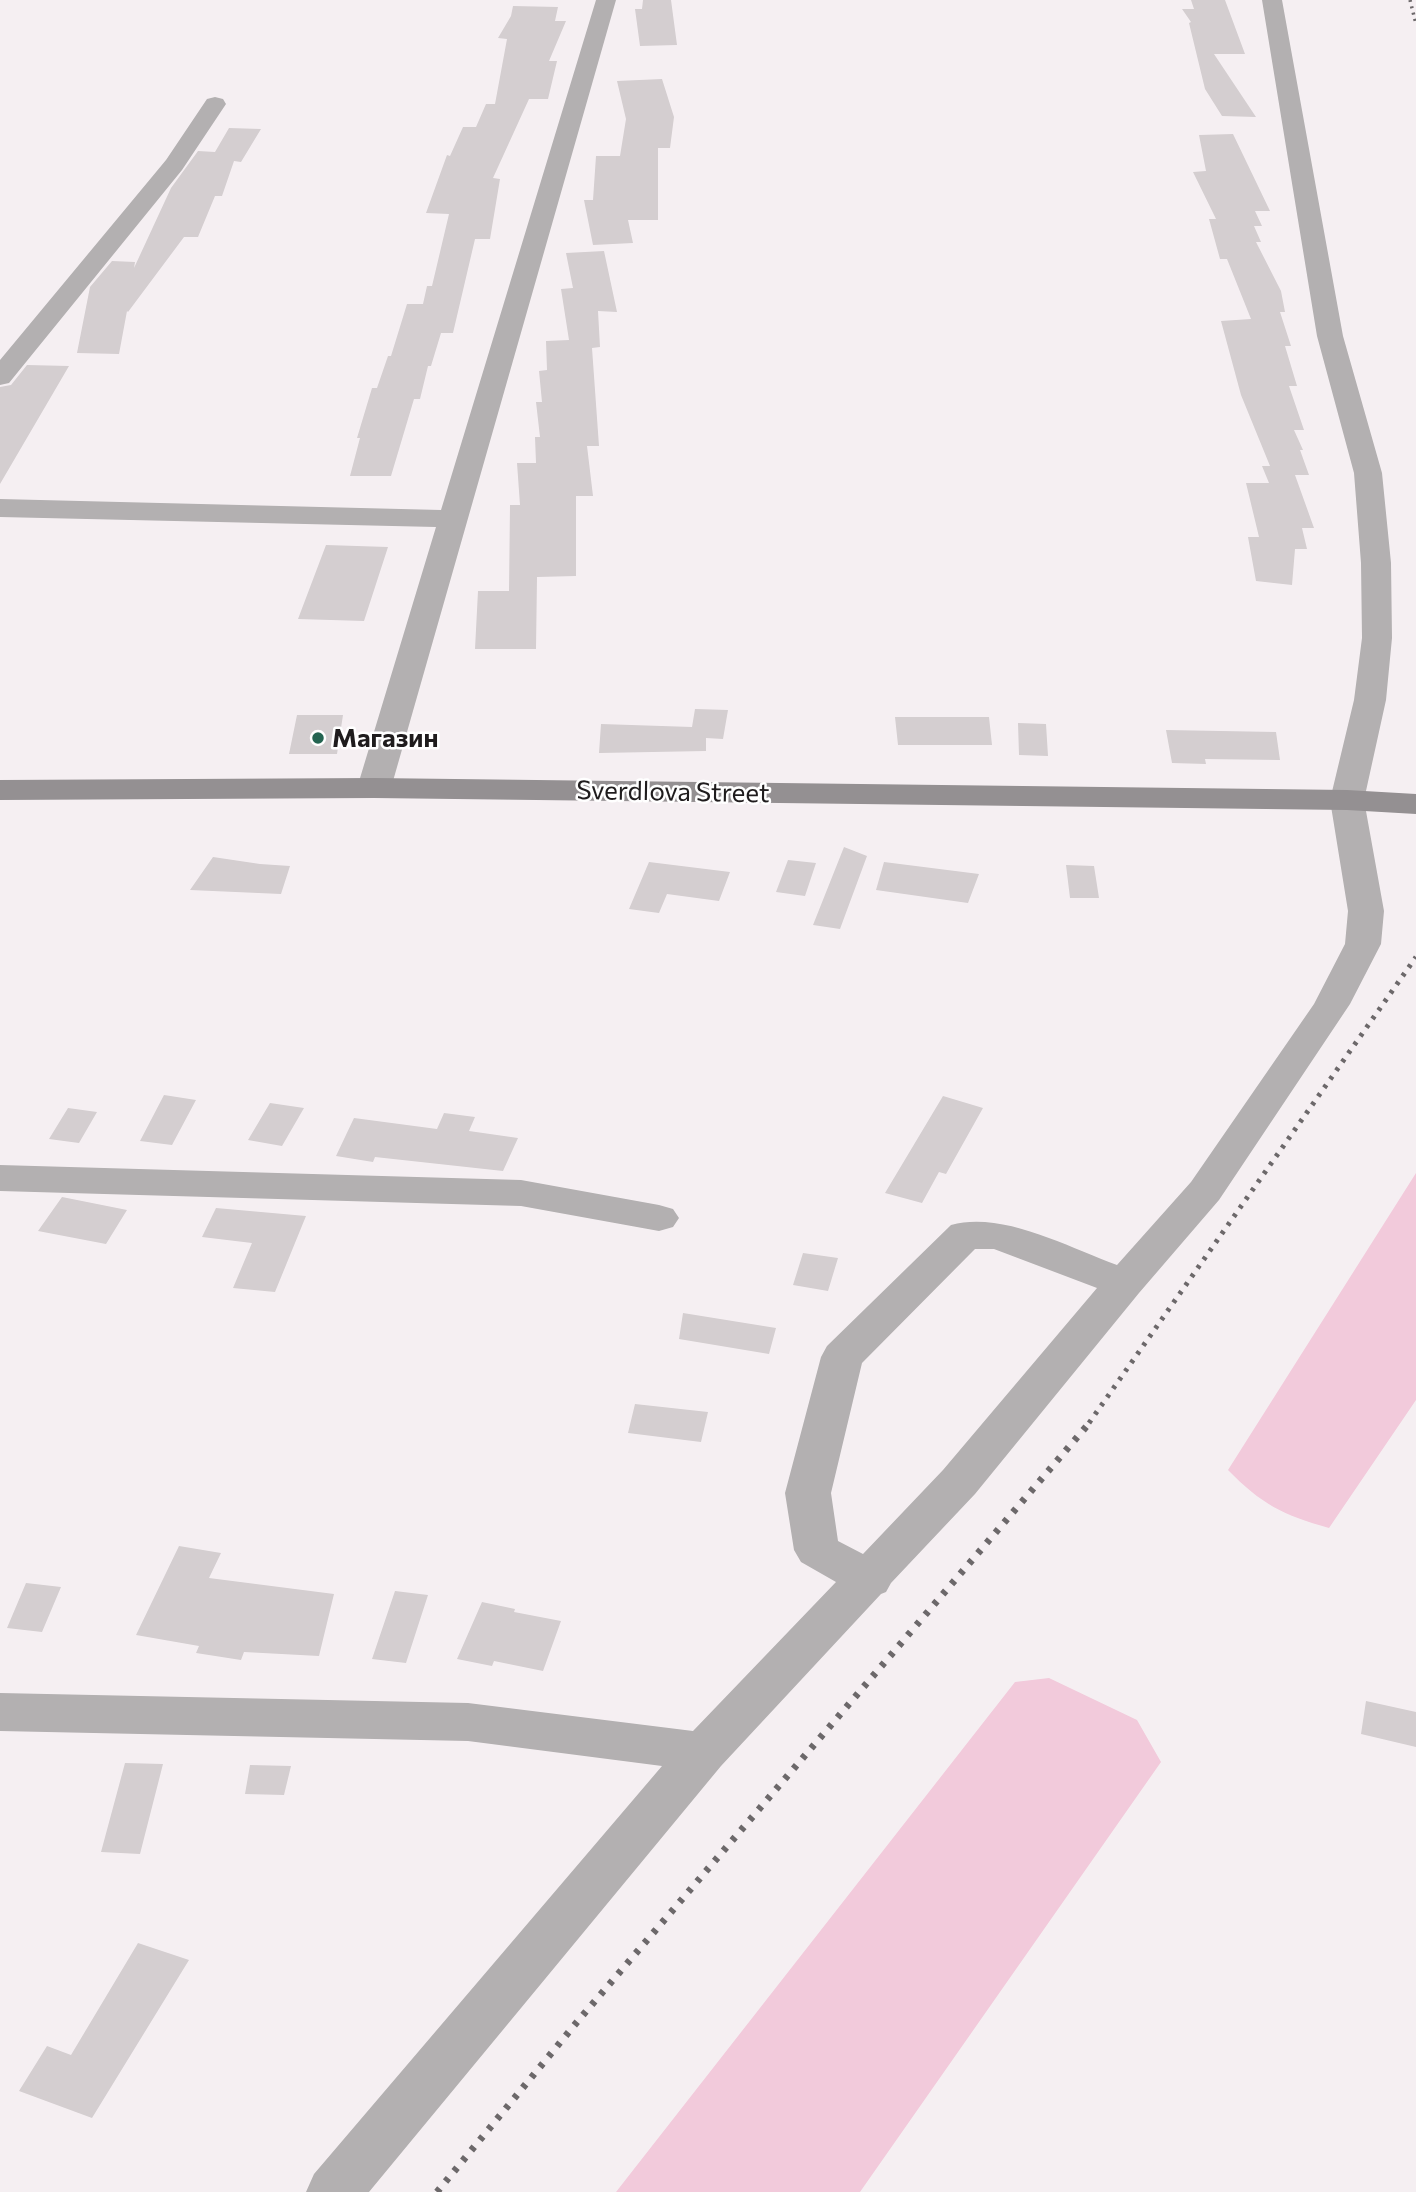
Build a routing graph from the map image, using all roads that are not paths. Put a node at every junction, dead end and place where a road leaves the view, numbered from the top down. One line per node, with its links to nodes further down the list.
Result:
1 (606, 0): 6 (street)
2 (1272, 0): 9 (street)
3 (215, 104): 4 (street)
4 (0, 377)
5 (0, 508): 6 (street)
6 (454, 519): 7 (street)
7 (374, 788): 8 (street, Sverdlova Street); 9 (street, Sverdlova Street)
8 (1, 791)
9 (1347, 800): 10 (street, Sverdlova Street); 13 (street)
10 (1416, 804)
11 (0, 1178): 12 (street)
12 (659, 1218)
13 (1124, 1283): 14 (street); 14 (street)
14 (870, 1580): 16 (street)
15 (0, 1712): 16 (street)
16 (704, 1752): 17 (street)
17 (334, 2192)

